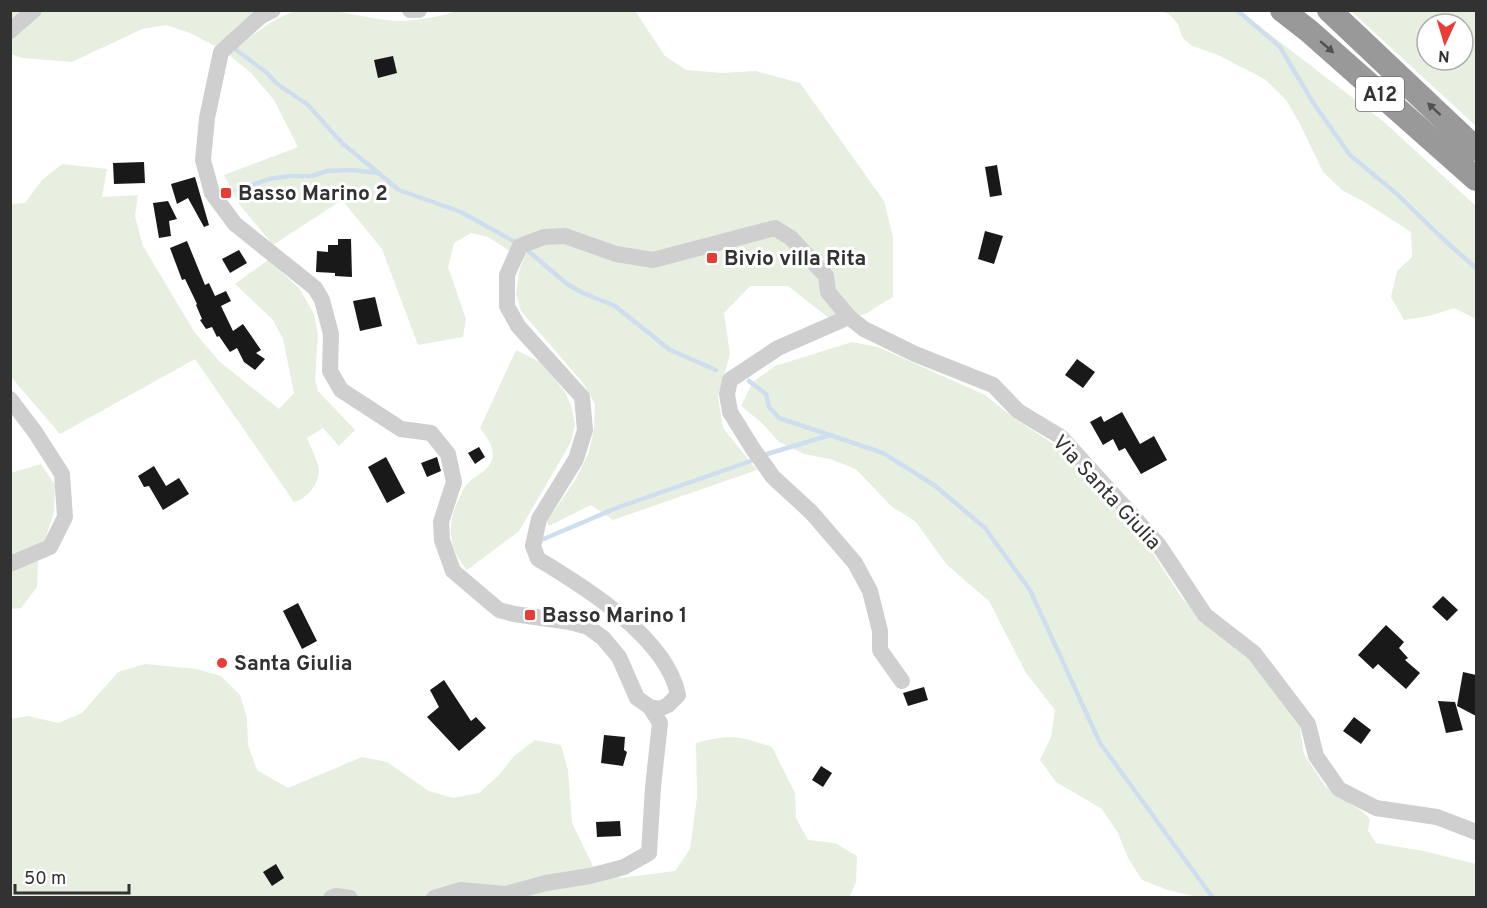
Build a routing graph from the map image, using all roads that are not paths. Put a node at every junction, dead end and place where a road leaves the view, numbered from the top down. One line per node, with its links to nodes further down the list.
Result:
1 (34, 10): 7 (street)
2 (273, 10): 14 (street)
3 (410, 10): 4 (street)
4 (419, 10)
5 (1282, 10): 9 (highway, A12, one-way to 9)
6 (1329, 10): 8 (highway, A12, one-way to 6)
7 (10, 31)
8 (1476, 148)
9 (1476, 179)
10 (849, 317): 13 (street); 14 (street, Via Santa Giulia); 15 (street, Via Santa Giulia)
11 (10, 399): 12 (street)
12 (10, 564)
13 (902, 681)
14 (650, 707): 18 (street)
15 (1476, 832)
16 (331, 897): 17 (street)
17 (350, 897)
18 (434, 897)

